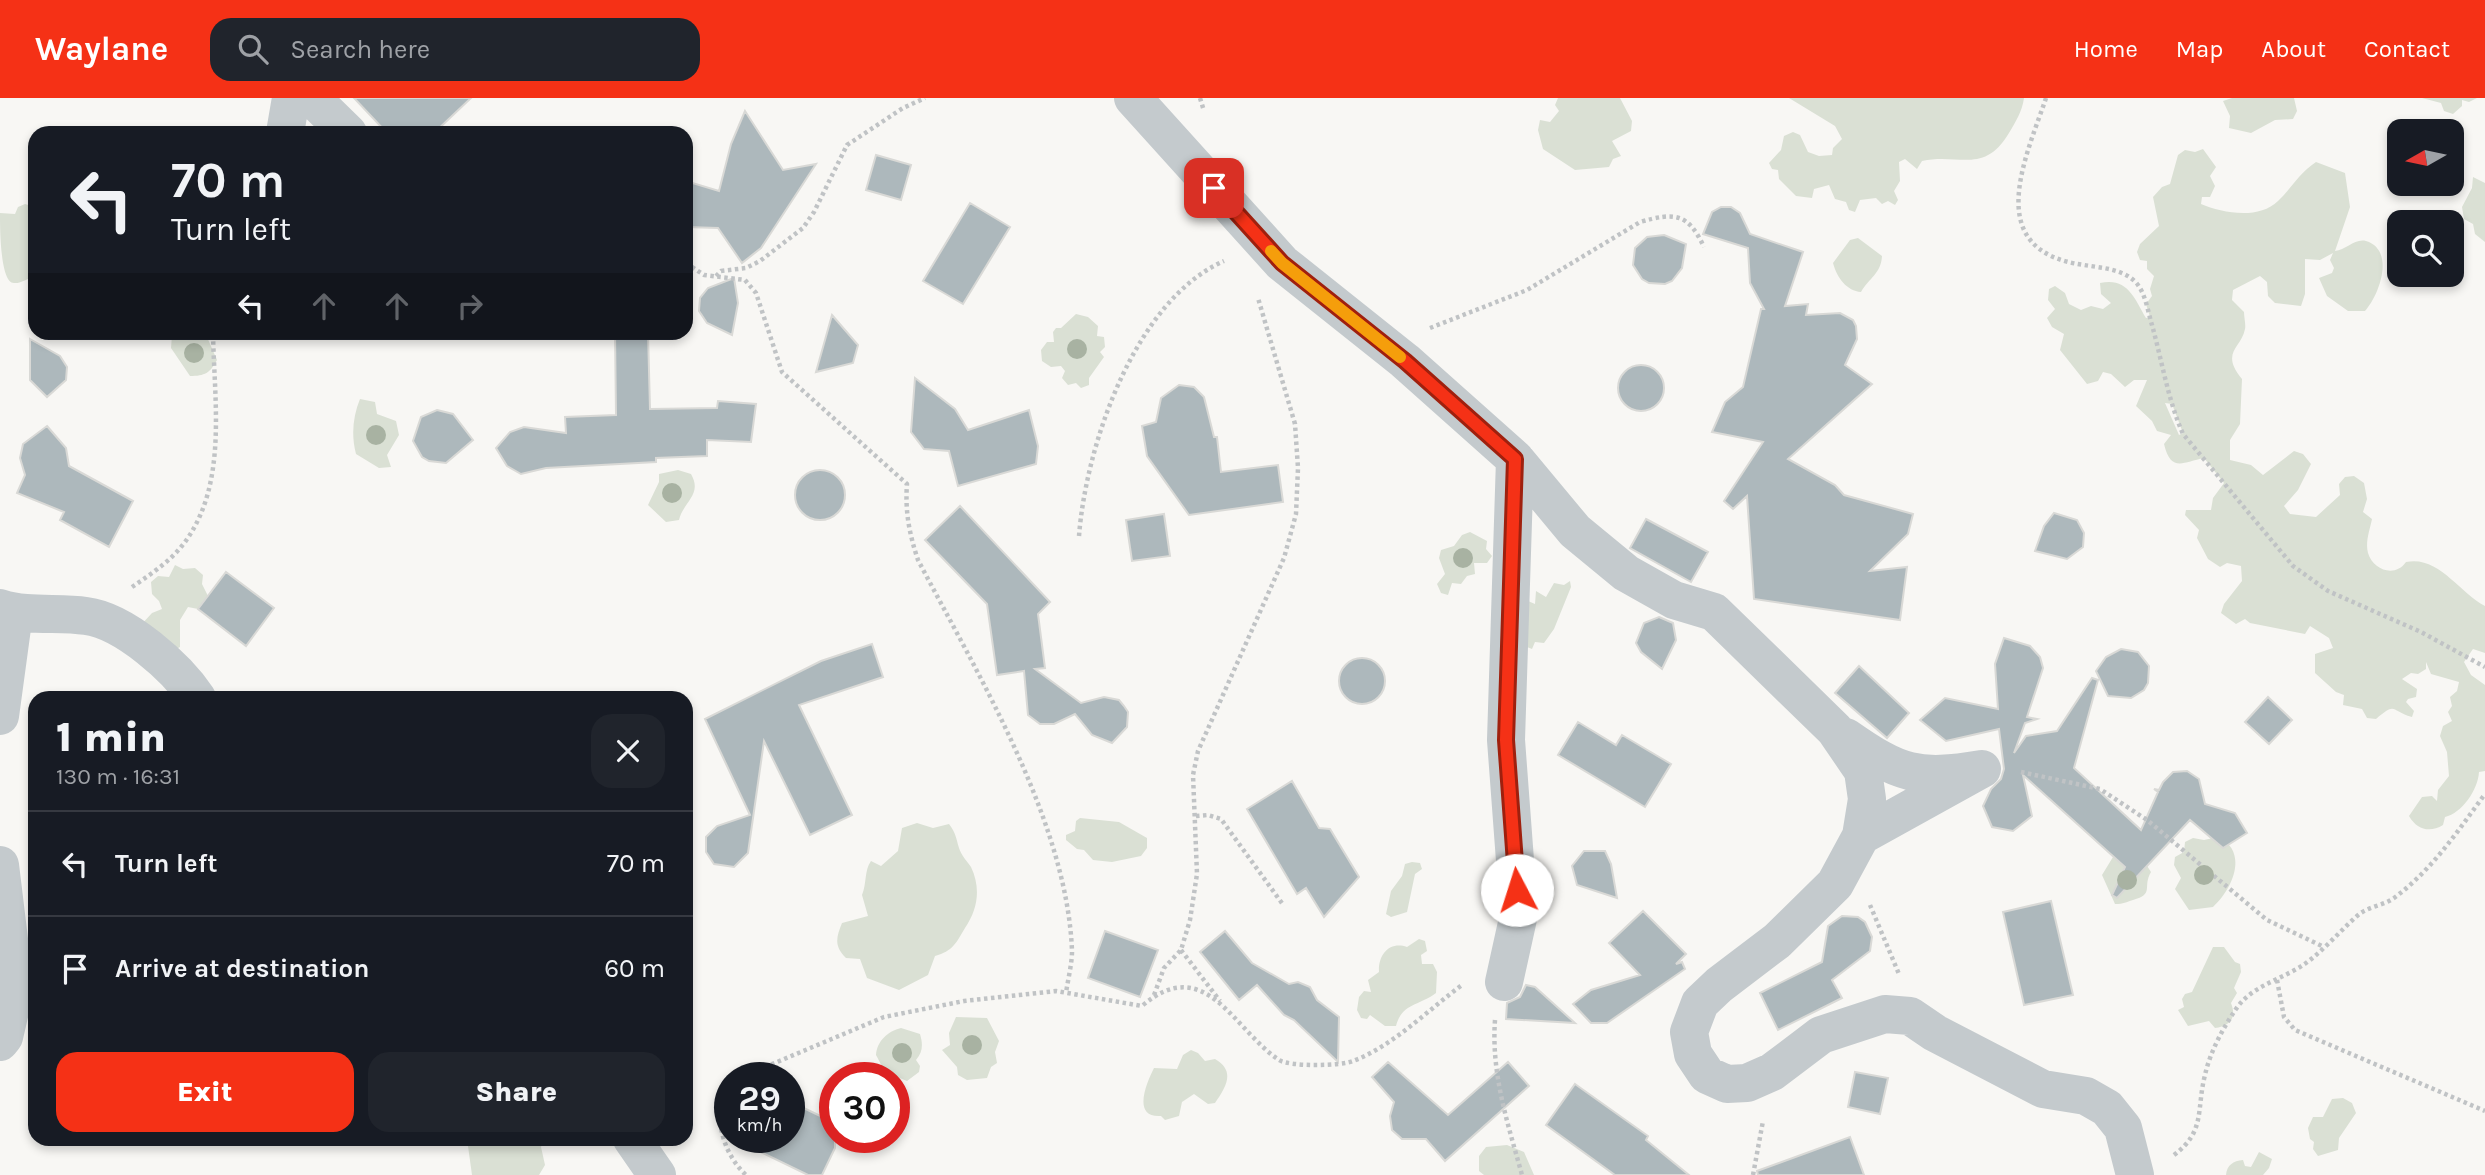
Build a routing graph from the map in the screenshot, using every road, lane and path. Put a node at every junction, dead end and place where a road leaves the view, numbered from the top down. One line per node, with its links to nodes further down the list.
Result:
1 (291, 98): 6 (street)
2 (312, 98): 7 (street)
3 (925, 98): 11 (path)
4 (1133, 98): 8 (street)
5 (2046, 98): 19 (path)
6 (286, 126)
7 (341, 126)
8 (1268, 247): 13 (street); 16 (path)
9 (1704, 247): 13 (path)
10 (693, 268): 11 (path)
11 (715, 276): 33 (path)
12 (1256, 291): 25 (path)
13 (1370, 334): 15 (street)
14 (213, 340): 18 (path)
15 (1515, 459): 22 (street); 31 (street)
16 (1079, 536)
17 (7, 611): 18 (street); 21 (street)
18 (89, 616): 20 (street)
19 (2485, 667)
20 (192, 691)
21 (0, 716)
22 (1835, 730): 26 (street); 26 (street)
23 (2016, 771): 29 (path)
24 (2485, 794): 29 (path)
25 (1196, 816): 28 (path); 30 (path)
26 (1861, 836): 36 (path); 36 (street)
27 (0, 865): 37 (street)
28 (1284, 906)
29 (2324, 947): 32 (path)
30 (1181, 950): 34 (path); 35 (path)
31 (1508, 965): 35 (path); 45 (path)
32 (2277, 980): 39 (path); 42 (path)
33 (1066, 993): 34 (path); 38 (path)
34 (1154, 995): 35 (path)
35 (1225, 1008)
36 (1910, 1016): 42 (street)
37 (0, 1042)
38 (777, 1062)
39 (2485, 1111)
40 (637, 1146): 43 (street)
41 (727, 1153): 44 (path)
42 (2151, 1168)
43 (657, 1175)
44 (746, 1175)
45 (1522, 1175)

